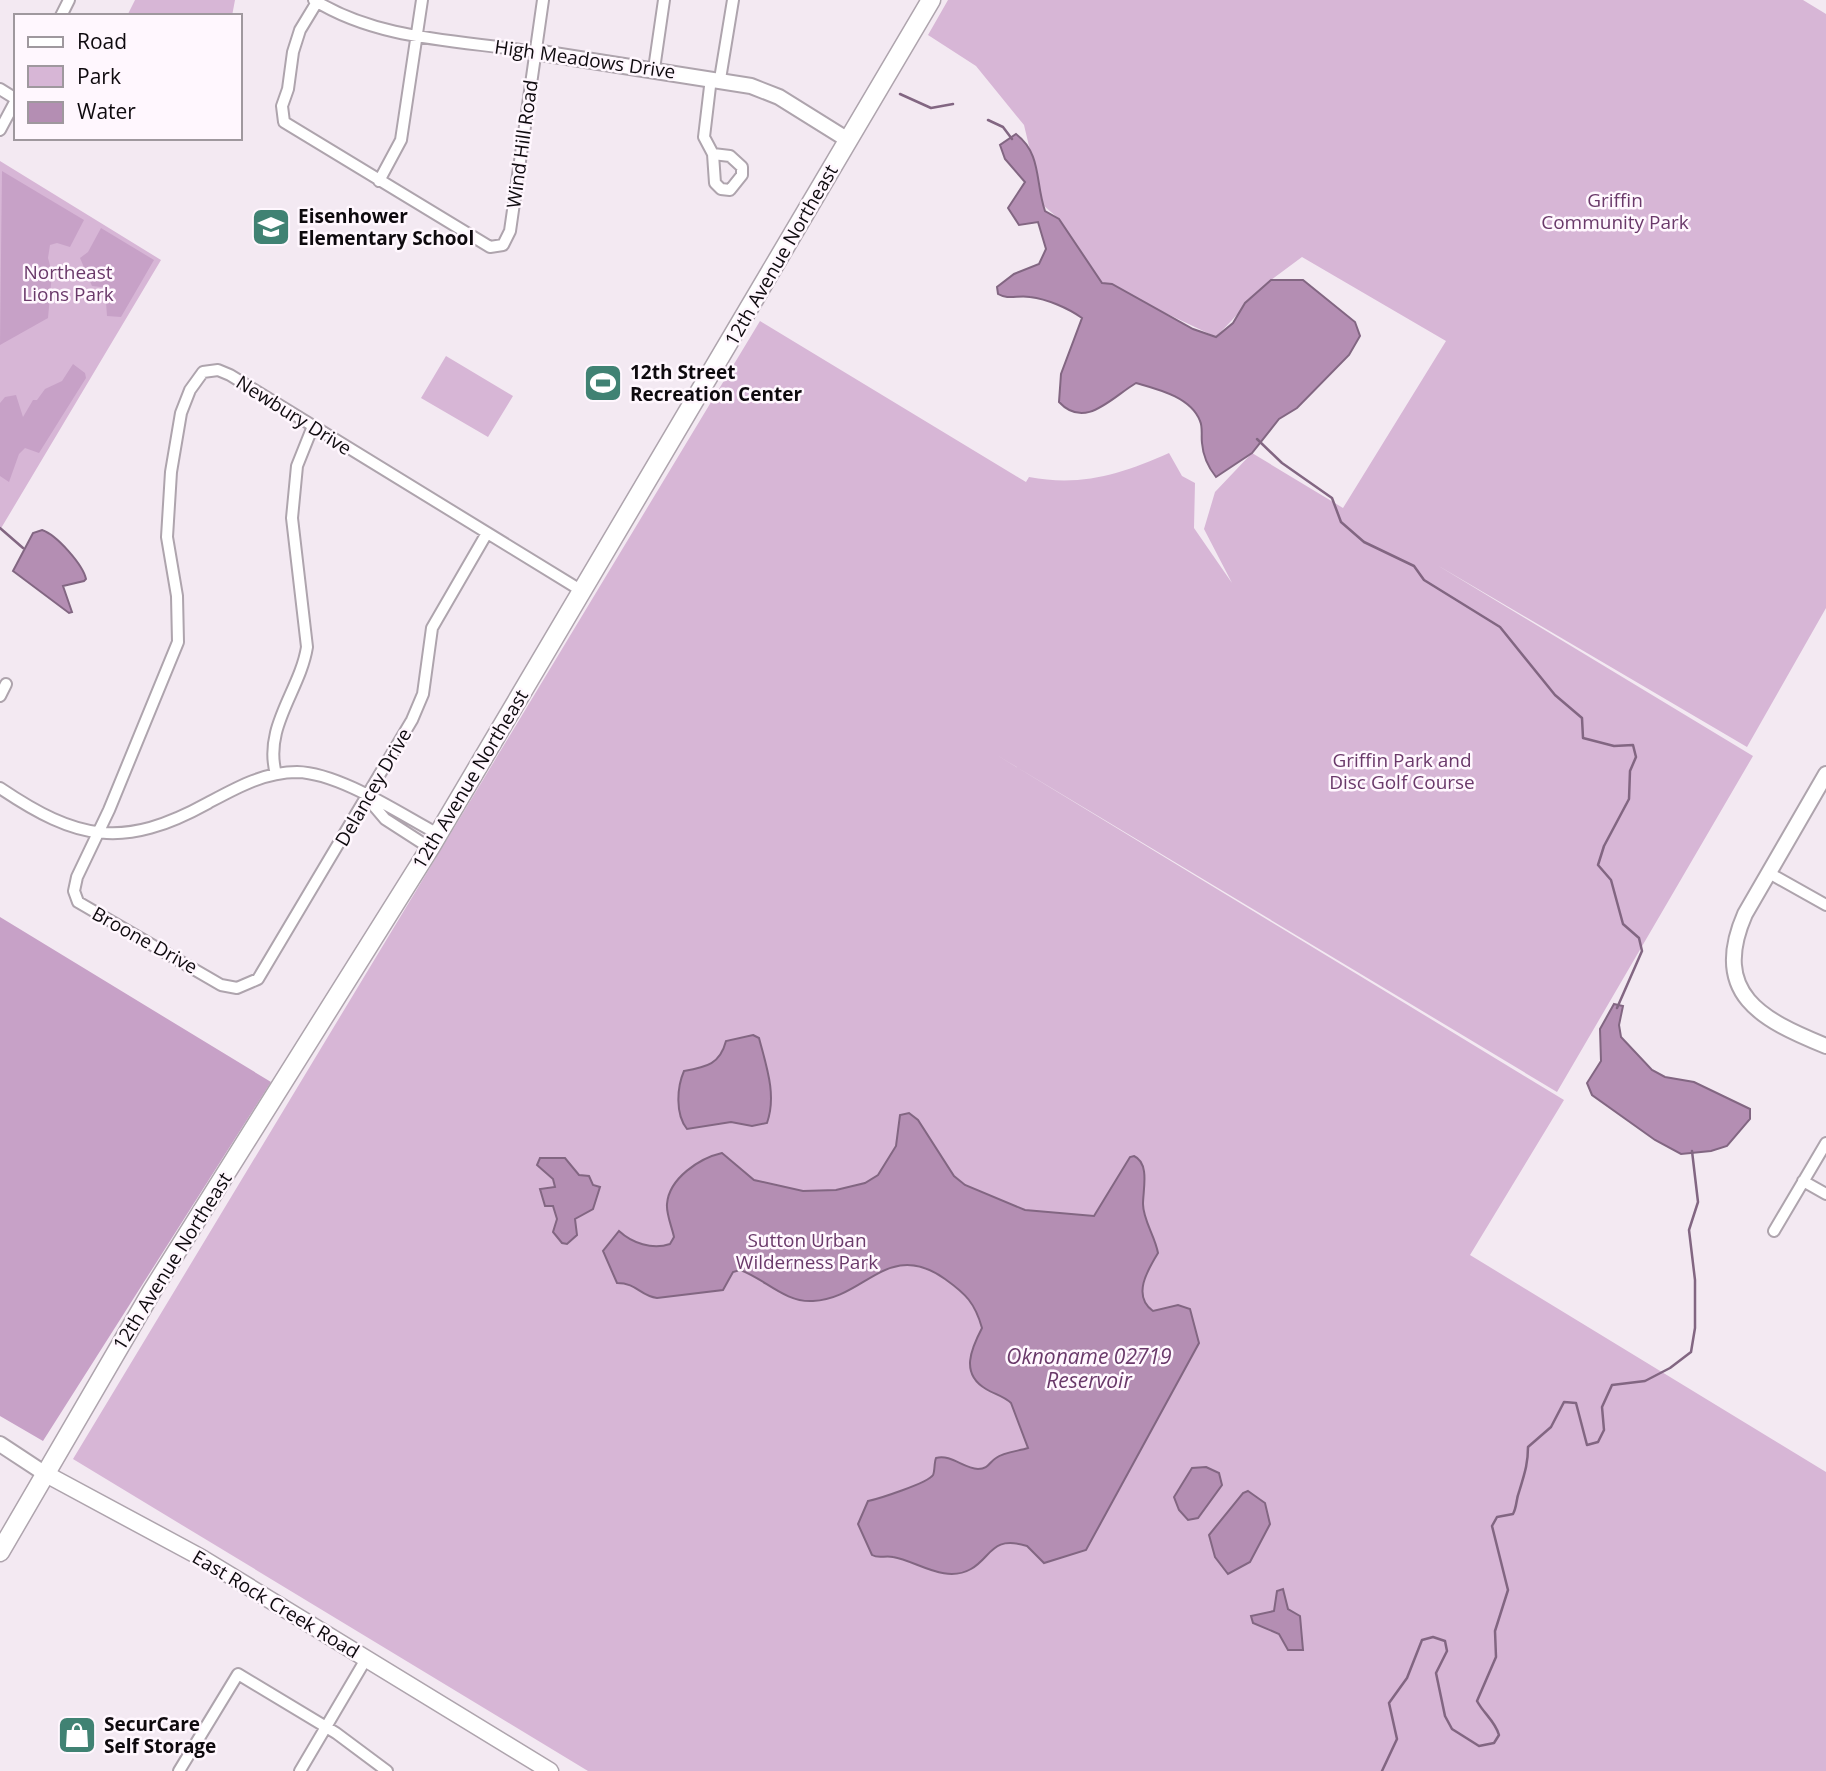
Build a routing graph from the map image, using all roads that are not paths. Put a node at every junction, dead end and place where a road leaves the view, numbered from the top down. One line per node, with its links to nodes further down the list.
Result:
1 (422, 0): 7 (street)
2 (543, 0): 8 (street, Wind Hill Road)
3 (664, 0): 9 (street)
4 (733, 0): 10 (street)
5 (931, 0): 13 (main road, 12th Avenue Northeast)
6 (316, 1): 7 (street, High Meadows Drive); 15 (street)
7 (416, 36): 8 (street, High Meadows Drive); 15 (street)
8 (535, 52): 9 (street, High Meadows Drive); 15 (street, Wind Hill Road)
9 (654, 69): 10 (street, High Meadows Drive)
10 (716, 78): 13 (street, High Meadows Drive); 14 (street)
11 (14, 104): 12 (street)
12 (0, 130)
13 (848, 140): 20 (main road, 12th Avenue Northeast)
14 (713, 154)
15 (379, 181)
16 (313, 426): 17 (street, Newbury Drive); 19 (street); 27 (street, Newbury Drive)
17 (487, 533): 20 (street, Newbury Drive); 26 (street, Delancey Drive)
18 (312, 580): 19 (street)
19 (298, 583): 23 (street)
20 (582, 591): 28 (main road, 12th Avenue Northeast)
21 (5, 684): 22 (street)
22 (0, 696)
23 (276, 774): 26 (street); 27 (street)
24 (1826, 774): 29 (street)
25 (0, 788): 27 (street)
26 (366, 797): 28 (street); 28 (street); 31 (street, Delancey Drive)
27 (96, 832): 31 (street, Broone Drive)
28 (434, 841): 38 (main road, 12th Avenue Northeast)
29 (1769, 873): 30 (street); 32 (street)
30 (1826, 905)
31 (205, 974)
32 (1826, 1046)
33 (1826, 1143): 34 (street)
34 (1803, 1181): 35 (street); 36 (street)
35 (1826, 1194)
36 (1774, 1231)
37 (0, 1444): 38 (street, East Rock Creek Road)
38 (44, 1473): 39 (main road, 12th Avenue Northeast); 40 (main road, East Rock Creek Road)
39 (0, 1552)
40 (366, 1659): 41 (street); 45 (main road, East Rock Creek Road)
41 (324, 1727): 42 (street); 43 (street); 44 (street)
42 (178, 1771)
43 (300, 1771)
44 (387, 1771)
45 (550, 1771)

